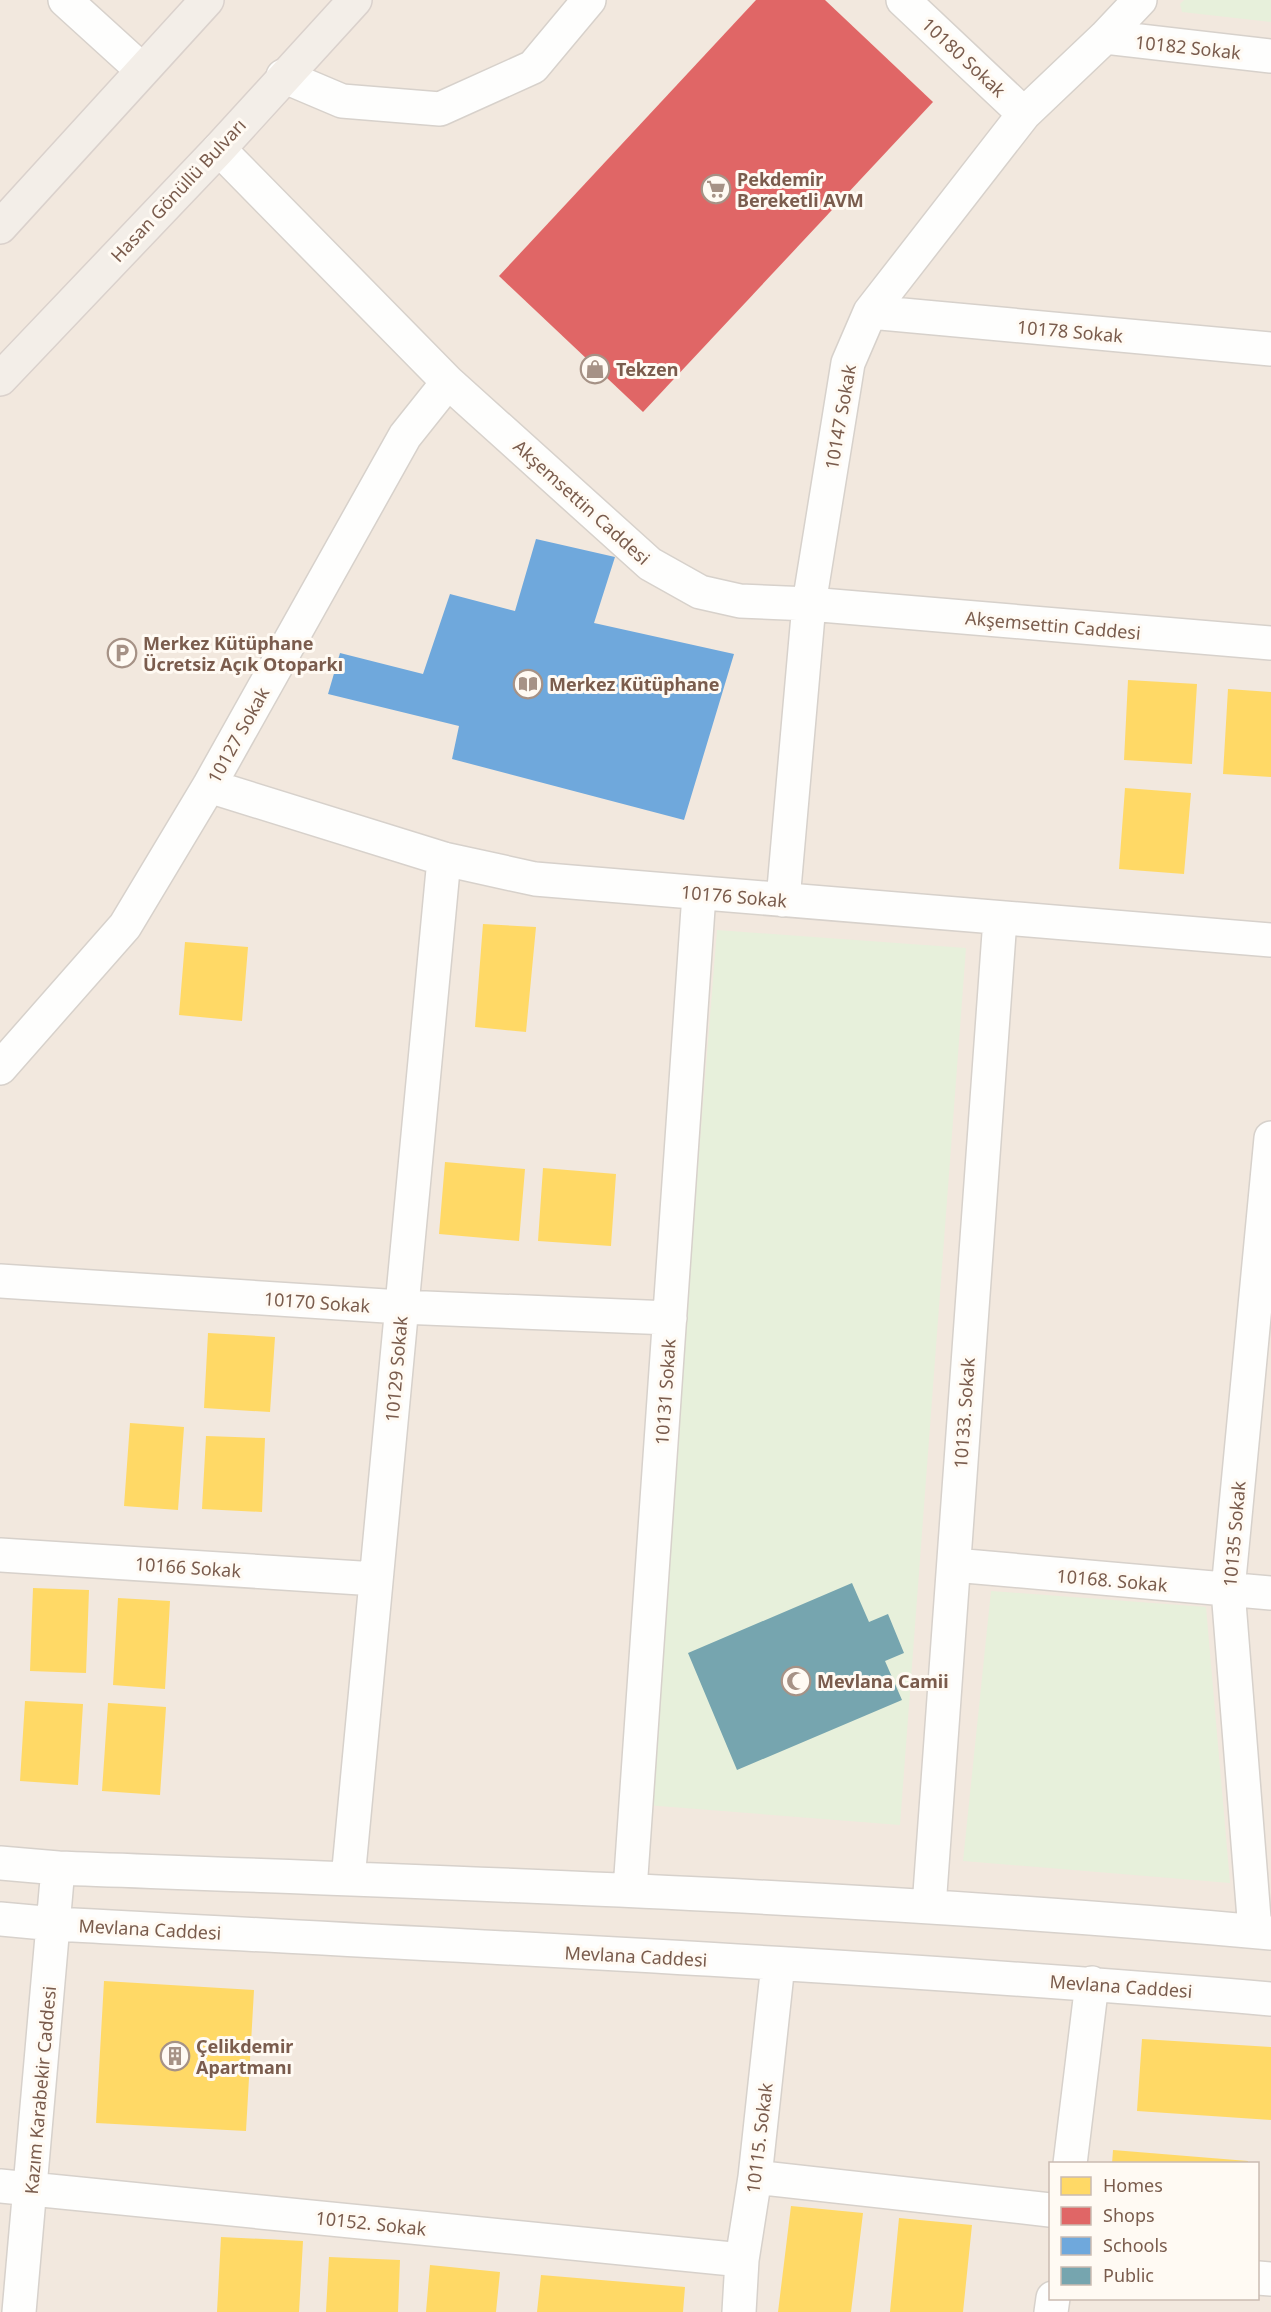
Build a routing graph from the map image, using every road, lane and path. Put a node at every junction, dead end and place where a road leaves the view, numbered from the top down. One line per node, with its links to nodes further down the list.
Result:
1 (65, 0): 9 (street)
2 (207, 0): 9 (main road)
3 (355, 0): 10 (main road, Hasan Gönüllü Bulvarı)
4 (589, 0): 10 (street)
5 (903, 0): 11 (street, 10180 Sokak)
6 (1140, 0): 7 (street, 10147 Sokak)
7 (1105, 38): 8 (street, 10182 Sokak); 11 (street, 10147 Sokak)
8 (1271, 56)
9 (142, 70): 13 (main road)
10 (283, 76): 12 (main road, Hasan Gönüllü Bulvarı)
11 (1024, 114): 14 (street, 10147 Sokak)
12 (219, 149): 16 (main road, Hasan Gönüllü Bulvarı); 17 (street, Akşemsettin Caddesi)
13 (0, 227)
14 (870, 312): 15 (street, 10178 Sokak); 18 (street, 10147 Sokak)
15 (1271, 349)
16 (0, 379)
17 (448, 382): 18 (street, Akşemsettin Caddesi); 20 (street, 10127 Sokak)
18 (809, 604): 19 (street, Akşemsettin Caddesi); 23 (street, 10147 Sokak)
19 (1271, 644)
20 (209, 786): 21 (street, 10176 Sokak); 26 (street, 10127 Sokak)
21 (444, 859): 22 (street, 10176 Sokak); 29 (street, 10129 Sokak)
22 (699, 894): 23 (street, 10176 Sokak); 30 (street, 10131 Sokak)
23 (783, 900): 24 (street, 10176 Sokak)
24 (1000, 919): 25 (street, 10176 Sokak); 32 (street, 10133. Sokak)
25 (1271, 940)
26 (0, 1068)
27 (1271, 1138): 34 (street, 10135 Sokak)
28 (0, 1281): 29 (street, 10170 Sokak)
29 (401, 1307): 30 (street, 10170 Sokak); 33 (street, 10129 Sokak)
30 (670, 1318): 39 (street, 10131 Sokak)
31 (0, 1555): 33 (street, 10166 Sokak)
32 (954, 1565): 34 (street, 10168. Sokak); 40 (street, 10133. Sokak)
33 (376, 1580): 38 (street, 10129 Sokak)
34 (1228, 1590): 35 (street, 10168. Sokak); 43 (street, 10135 Sokak)
35 (1271, 1593)
36 (0, 1863): 37 (street)
37 (58, 1868): 38 (street); 42 (street, Kazım Karabekir Caddesi)
38 (348, 1879): 39 (street)
39 (630, 1890): 40 (street)
40 (929, 1907): 43 (street)
41 (0, 1919): 42 (street, Mevlana Caddesi)
42 (55, 1924): 44 (street, Mevlana Caddesi); 49 (street, Kazım Karabekir Caddesi)
43 (1263, 1932)
44 (778, 1964): 45 (street, Mevlana Caddesi); 48 (street, 10115. Sokak)
45 (1092, 1983): 46 (street, Mevlana Caddesi); 47 (street)
46 (1271, 1999)
47 (1070, 2162)
48 (755, 2177): 50 (street); 51 (street, 10115. Sokak)
49 (15, 2188): 51 (street, 10152. Sokak); 52 (street, Kazım Karabekir Caddesi)
50 (1049, 2210)
51 (742, 2260): 53 (street, 10115. Sokak)
52 (19, 2312)
53 (739, 2312)

